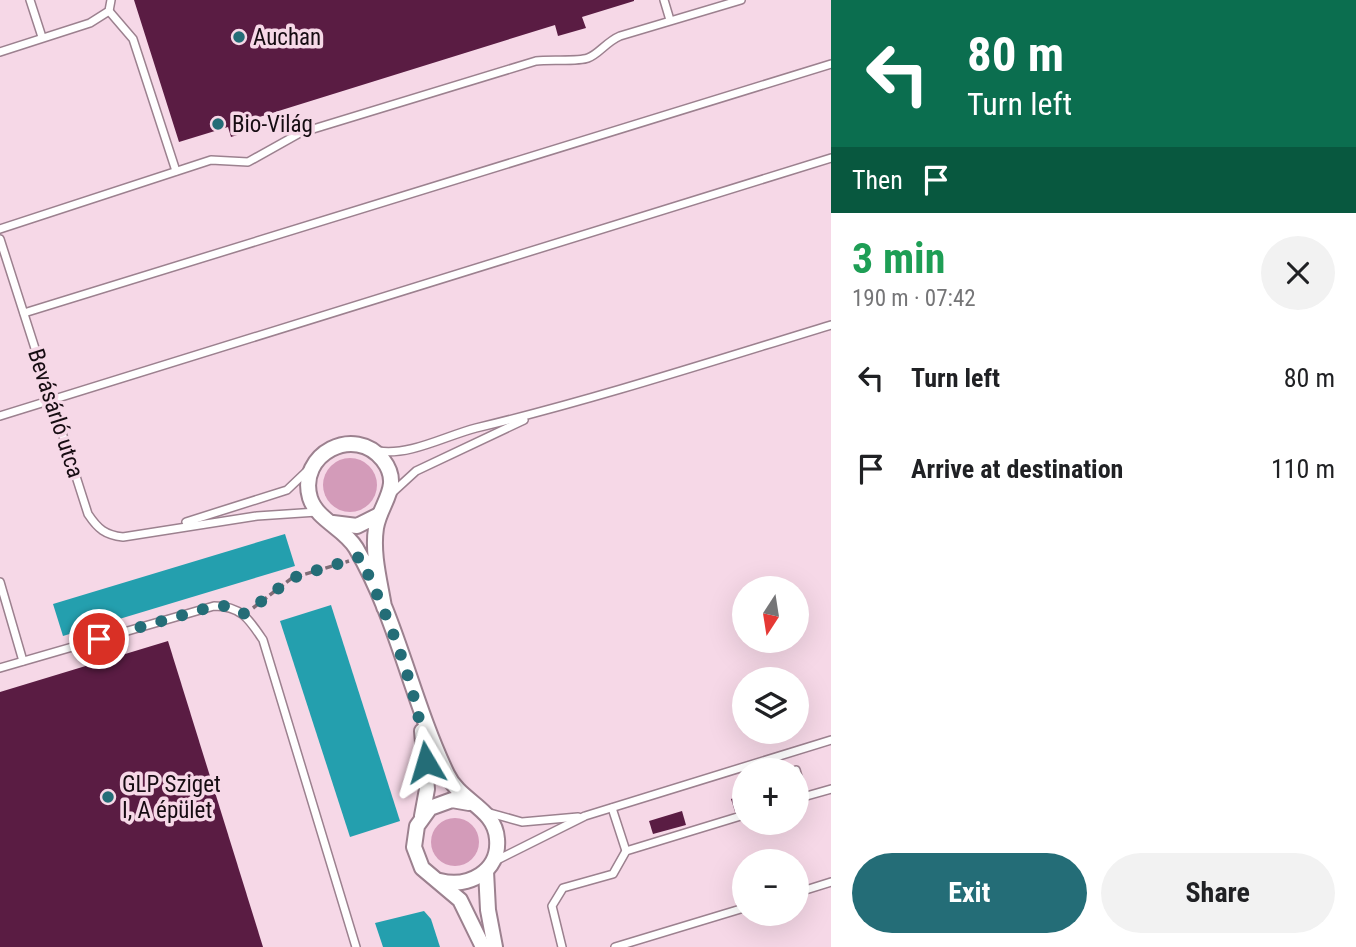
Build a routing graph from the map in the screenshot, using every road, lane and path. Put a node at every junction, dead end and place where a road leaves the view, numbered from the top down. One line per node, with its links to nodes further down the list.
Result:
1 (30, 0): 7 (lane)
2 (111, 0): 5 (lane)
3 (664, 0): 6 (lane)
4 (741, 0): 6 (lane)
5 (108, 10): 7 (lane); 11 (lane)
6 (670, 20): 11 (lane)
7 (42, 37): 8 (lane)
8 (0, 52)
9 (831, 64): 14 (lane)
10 (831, 158): 16 (lane)
11 (176, 171): 12 (lane)
12 (0, 229)
13 (0, 239): 14 (lane, Bevásárló utca)
14 (24, 313): 16 (lane, Bevásárló utca)
15 (831, 325): 17 (lane)
16 (52, 400): 18 (lane); 25 (lane, Bevásárló utca)
17 (538, 414): 19 (lane); 21 (lane)
18 (0, 415)
19 (370, 448): 20 (street); 21 (street)
20 (313, 465): 22 (street); 25 (lane)
21 (389, 498): 23 (street)
22 (318, 512): 24 (street); 25 (lane)
23 (379, 515): 24 (street); 28 (street)
24 (333, 523): 26 (street)
25 (156, 532)
26 (360, 557): 28 (street); 29 (path)
27 (0, 582): 30 (lane)
28 (384, 607): 32 (street)
29 (245, 614): 30 (lane); 49 (lane)
30 (23, 661): 31 (lane)
31 (0, 668)
32 (420, 715): 38 (street); 40 (street)
33 (831, 740): 34 (lane)
34 (791, 752): 35 (lane); 39 (lane)
35 (793, 758)
36 (831, 789): 37 (lane)
37 (809, 795)
38 (478, 807): 40 (street); 41 (lane); 44 (street)
39 (612, 808): 41 (lane); 43 (lane)
40 (422, 816): 45 (street)
41 (585, 816): 44 (lane)
42 (732, 819): 43 (lane)
43 (626, 852): 52 (lane)
44 (489, 867): 45 (street); 51 (street)
45 (440, 881): 50 (street)
46 (831, 882): 47 (lane)
47 (809, 889)
48 (732, 912): 53 (lane)
49 (356, 947)
50 (483, 947)
51 (495, 947)
52 (562, 947)
53 (615, 947)

